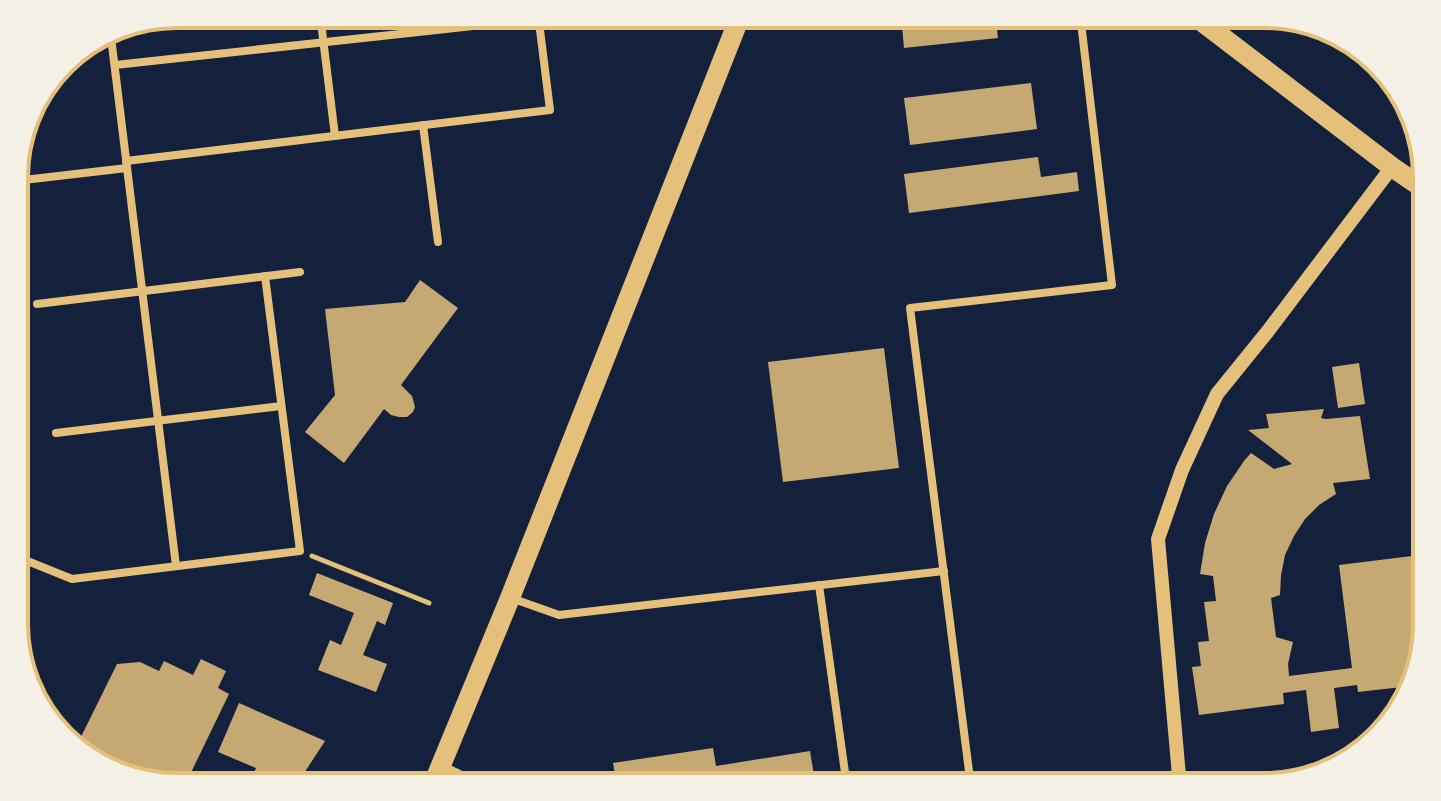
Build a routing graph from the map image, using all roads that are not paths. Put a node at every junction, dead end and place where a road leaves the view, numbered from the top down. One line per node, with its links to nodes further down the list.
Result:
1 (322, 28): 7 (street)
2 (439, 28): 7 (street)
3 (540, 28): 10 (street)
4 (735, 28): 28 (main road)
5 (1082, 28): 26 (street)
6 (1210, 28): 13 (main road)
7 (324, 42): 9 (street); 11 (street)
8 (112, 43): 9 (street)
9 (115, 65): 12 (street)
10 (423, 125): 11 (street); 16 (street)
11 (335, 136): 12 (street)
12 (127, 164): 14 (street); 19 (street)
13 (1392, 167): 15 (main road); 34 (street)
14 (28, 179)
15 (1413, 181)
16 (438, 242)
17 (300, 272): 18 (street)
18 (265, 276): 19 (street); 21 (street)
19 (142, 291): 20 (street); 22 (street)
20 (37, 304)
21 (281, 406): 22 (street); 25 (street)
22 (158, 421): 23 (street); 25 (street)
23 (56, 433)
24 (28, 561): 25 (street)
25 (176, 566)
26 (944, 571): 27 (street); 33 (street)
27 (819, 585): 28 (street); 32 (street)
28 (510, 598): 29 (main road)
29 (442, 764): 30 (main road); 31 (lane)
30 (438, 773)
31 (460, 773)
32 (845, 773)
33 (969, 773)
34 (1179, 773)

